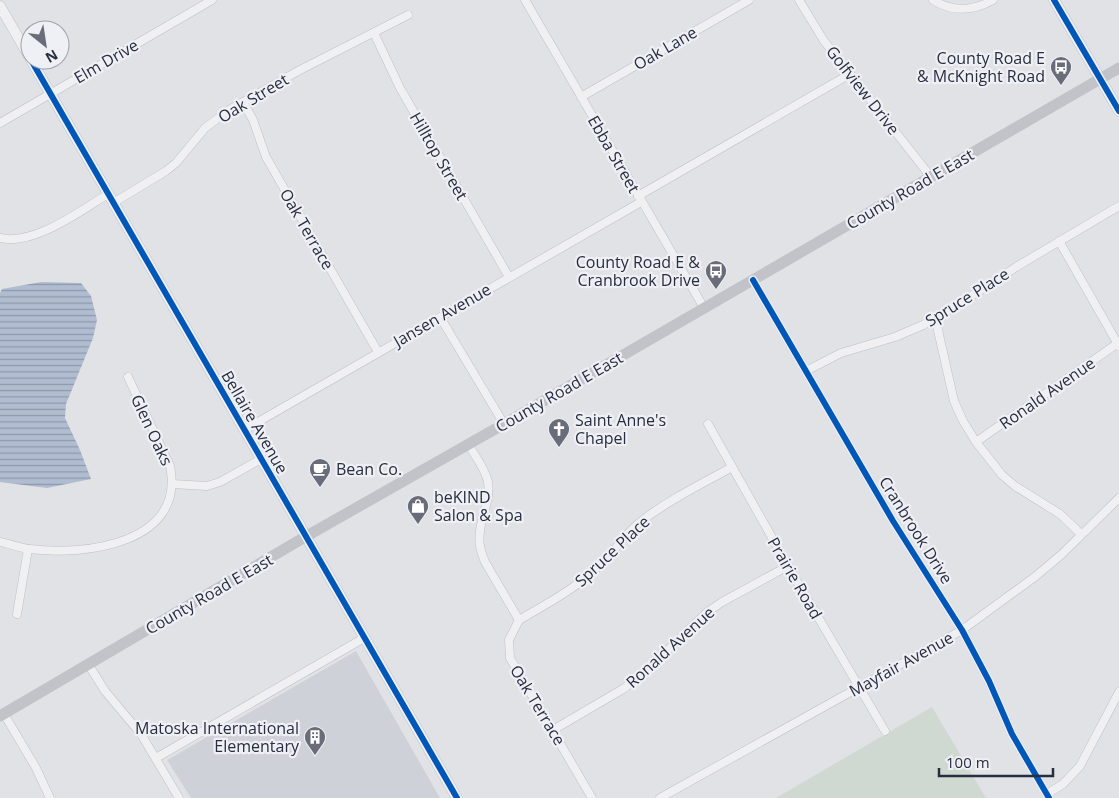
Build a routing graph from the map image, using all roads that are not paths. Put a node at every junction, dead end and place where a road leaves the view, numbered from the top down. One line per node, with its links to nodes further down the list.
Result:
1 (212, 0): 16 (street, Elm Drive)
2 (525, 0): 17 (street, Ebba Street)
3 (749, 0): 17 (street, Oak Lane)
4 (799, 0): 14 (street, Golfview Drive)
5 (933, 0): 6 (street)
6 (992, 0)
7 (1054, 0): 15 (street)
8 (0, 6): 11 (street, Bellaire Avenue)
9 (408, 15): 10 (street, Oak Street)
10 (374, 33): 18 (street, Oak Street); 27 (street, Hilltop Street)
11 (20, 40)
12 (1119, 68): 15 (main road, County Road E East)
13 (37, 70): 16 (street, Bellaire Avenue)
14 (850, 74): 21 (street, Golfview Drive); 23 (street, Jansen Avenue)
15 (1100, 78): 19 (street); 21 (main road, County Road E East)
16 (50, 94): 20 (street, Elm Drive); 22 (street, Bellaire Avenue)
17 (580, 97): 23 (street, Ebba Street)
18 (243, 102): 22 (street, Oak Street); 33 (street, Oak Terrace)
19 (1119, 111)
20 (0, 123)
21 (931, 177): 28 (main road, County Road E East)
22 (111, 199): 25 (street, Oak Street); 38 (street, Bellaire Avenue)
23 (640, 199): 27 (street, Jansen Avenue); 29 (street, Ebba Street)
24 (1119, 206): 26 (street, Spruce Place)
25 (0, 238)
26 (1058, 241): 31 (street, Spruce Place); 32 (street)
27 (509, 277): 30 (street, Jansen Avenue)
28 (753, 280): 29 (main road, County Road E East); 34 (street, Cranbrook Drive)
29 (704, 308): 36 (main road, County Road E East)
30 (440, 317): 33 (street, Jansen Avenue); 36 (street)
31 (936, 317): 34 (street, Spruce Place); 39 (street)
32 (1118, 344): 39 (street, Ronald Avenue)
33 (378, 352): 38 (street, Jansen Avenue)
34 (806, 371): 52 (street, Cranbrook Drive)
35 (128, 377): 43 (street, Glen Oaks)
36 (504, 424): 40 (main road, County Road E East)
37 (708, 424): 42 (street, Prairie Road)
38 (244, 430): 41 (street, Bellaire Avenue)
39 (976, 442): 45 (street)
40 (468, 444): 46 (main road, County Road E East); 51 (street)
41 (260, 459): 43 (street); 46 (street, Bellaire Avenue)
42 (732, 467): 49 (street, Prairie Road); 51 (street, Spruce Place)
43 (172, 484): 48 (street)
44 (1119, 498): 45 (street, Mayfair Avenue)
45 (1082, 534): 52 (street, Mayfair Avenue)
46 (305, 537): 53 (street, Bellaire Avenue); 54 (main road, County Road E East)
47 (0, 542): 48 (street)
48 (28, 549): 50 (street)
49 (788, 566): 55 (street, Prairie Road); 58 (street, Ronald Avenue)
50 (17, 614)
51 (519, 620): 58 (street, Oak Terrace)
52 (962, 630): 55 (street, Mayfair Avenue); 61 (street, Cranbrook Drive)
53 (364, 638): 60 (street); 64 (street, Bellaire Avenue)
54 (88, 664): 57 (main road, County Road E East); 60 (street)
55 (859, 686): 59 (street, Prairie Road); 66 (street, Mayfair Avenue)
56 (1119, 692): 61 (street)
57 (2, 715): 62 (street)
58 (553, 730): 65 (street, Oak Terrace)
59 (885, 731)
60 (156, 758): 63 (street)
61 (1048, 796)
62 (50, 798)
63 (179, 798)
64 (457, 798)
65 (592, 798)
66 (660, 798)

